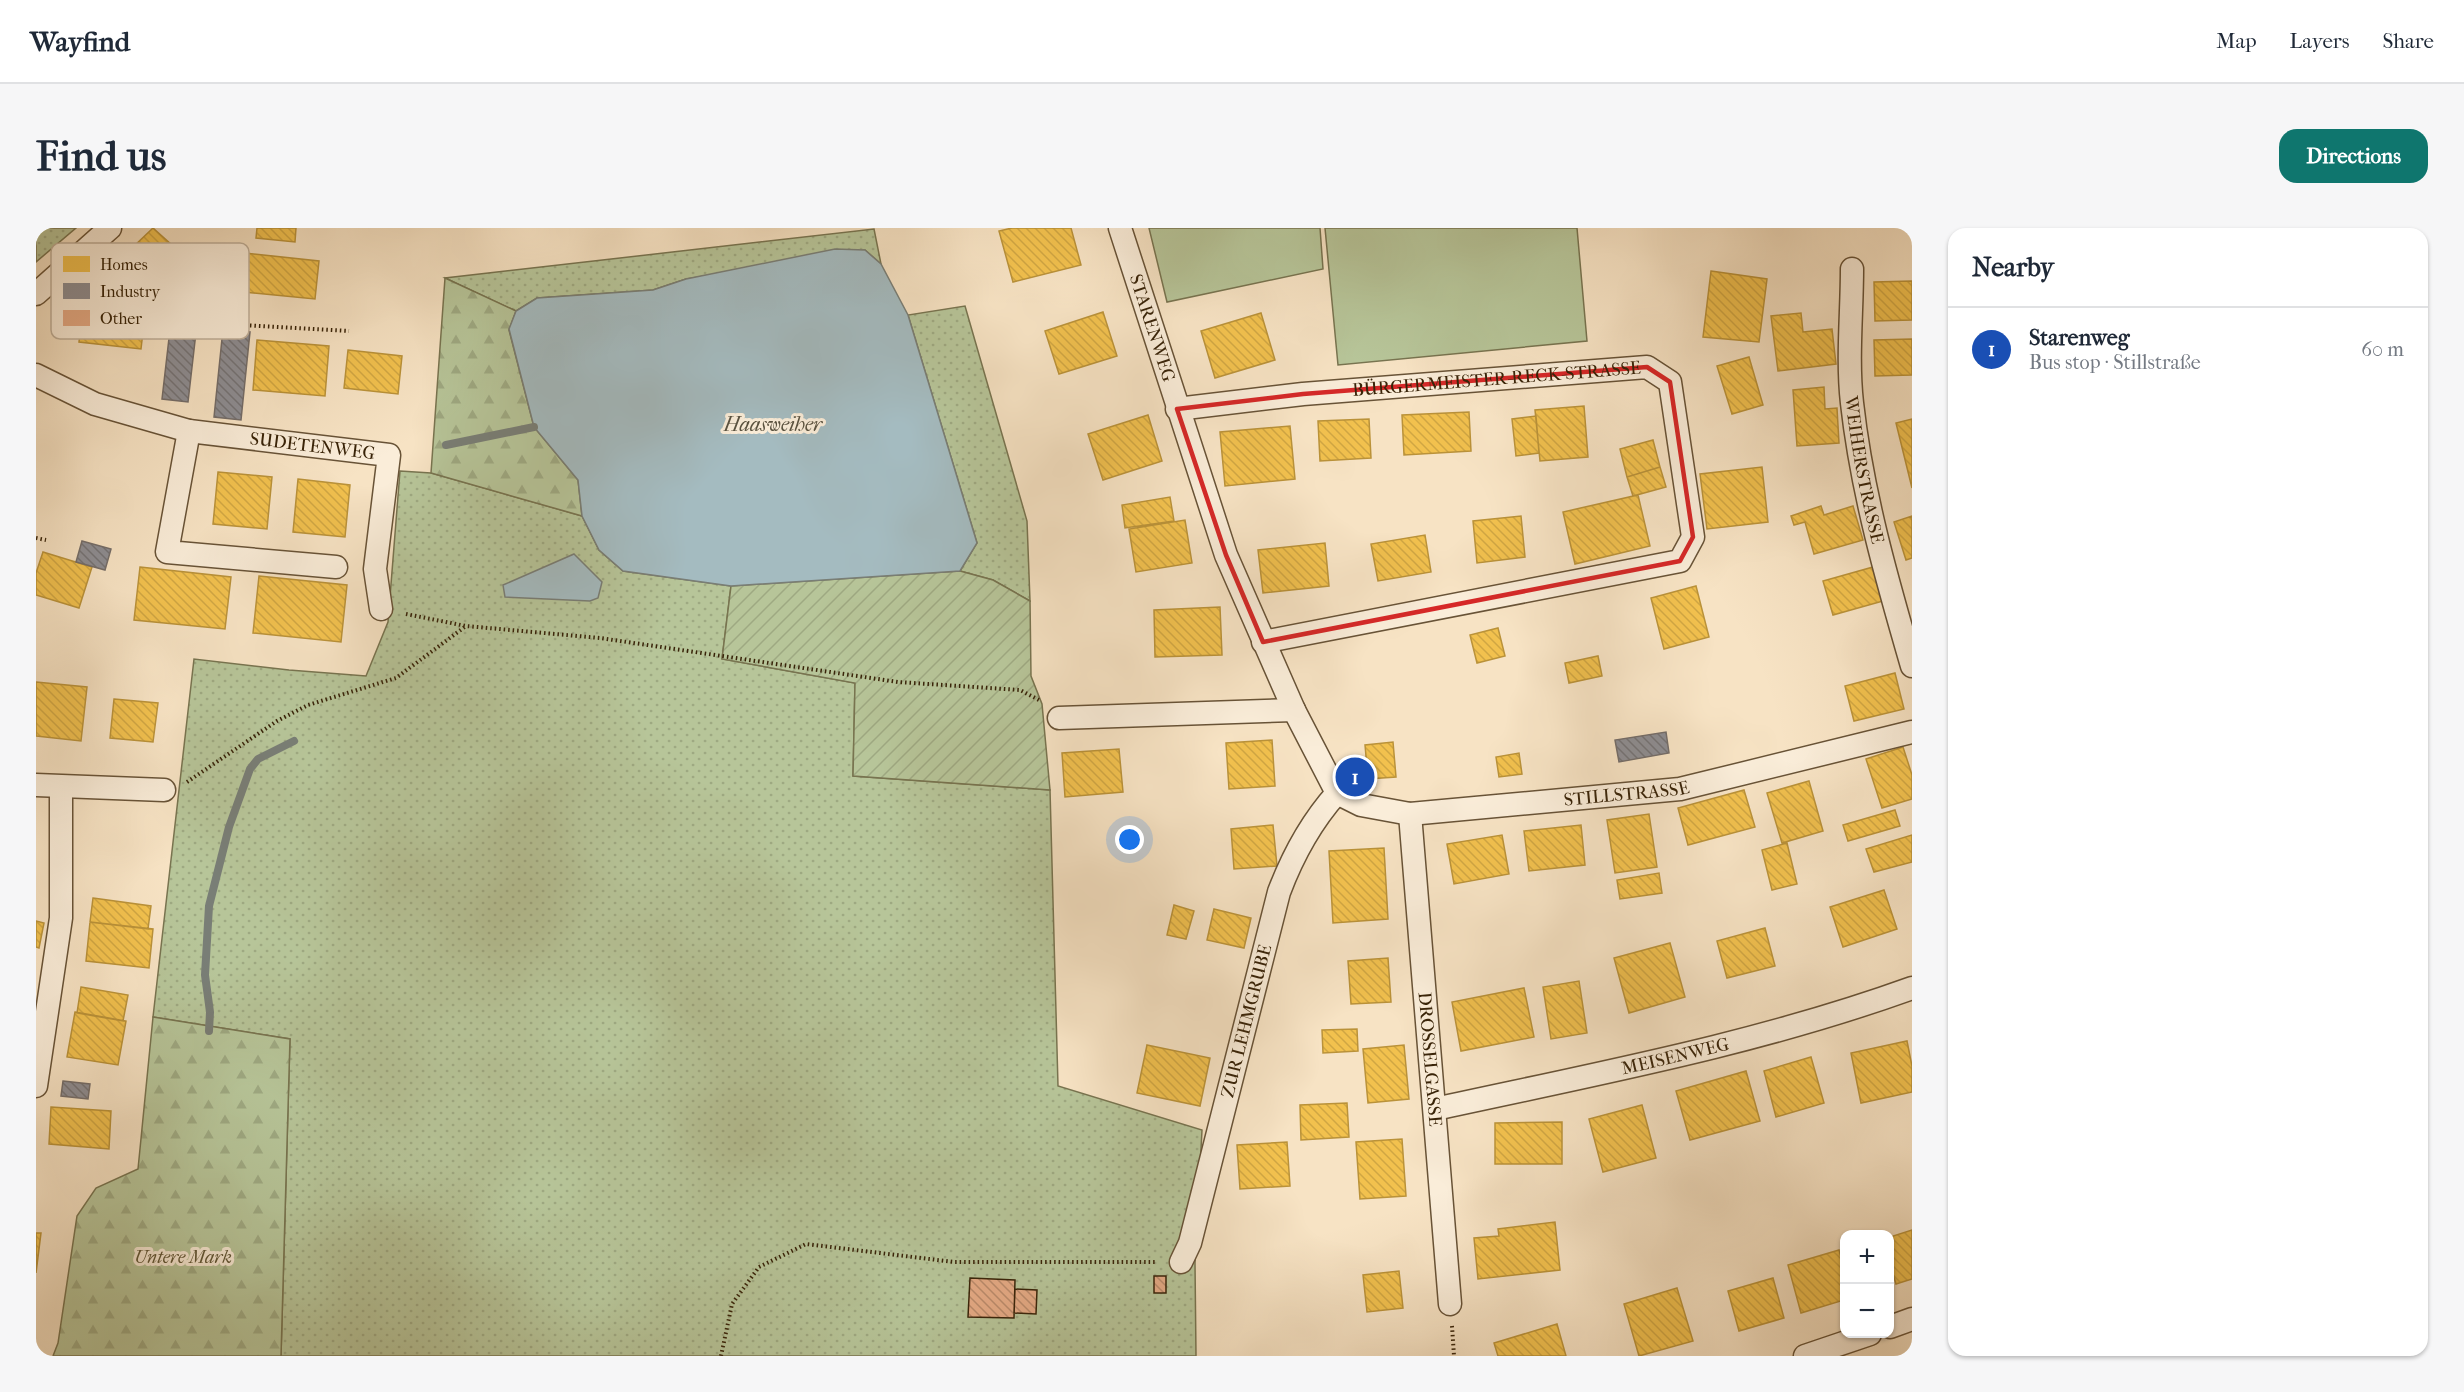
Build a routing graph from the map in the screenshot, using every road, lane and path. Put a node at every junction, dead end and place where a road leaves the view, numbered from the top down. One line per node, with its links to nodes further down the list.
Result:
1 (110, 228): 3 (street)
2 (1120, 228): 10 (street, STARENWEG)
3 (93, 243)
4 (1852, 269): 18 (street, WEIHERSTRASSE)
5 (51, 281): 6 (street)
6 (36, 294)
7 (249, 325): 8 (path)
8 (349, 331)
9 (36, 375): 11 (street, SUDETENWEG)
10 (1177, 409): 17 (street, STARENWEG); 17 (street, BÜRGERMEISTER-RECK-STRASSE)
11 (189, 431): 14 (street); 15 (street, SUDETENWEG)
12 (36, 538): 13 (path)
13 (46, 540)
14 (336, 567)
15 (381, 609): 16 (path)
16 (466, 626): 20 (path); 24 (path)
17 (1263, 642): 19 (street, STARENWEG)
18 (1912, 666)
19 (1294, 710): 20 (street); 25 (street, STARENWEG)
20 (1059, 718)
21 (1912, 732): 26 (street, STILLSTRASSE)
22 (36, 785): 23 (street)
23 (62, 788): 24 (street); 28 (street)
24 (164, 790)
25 (1337, 793): 26 (street, STILLSTRASSE); 30 (street, ZUR LEHMGRUBE)
26 (1410, 814): 29 (street, DROSSELGASSE)
27 (1912, 988): 29 (street, MEISENWEG)
28 (36, 1086)
29 (1435, 1109): 31 (street, DROSSELGASSE)
30 (1181, 1262): 35 (path)
31 (1450, 1304)
32 (1912, 1319): 33 (street)
33 (1894, 1326)
34 (1858, 1338): 36 (street)
35 (721, 1356)
36 (1805, 1356)

